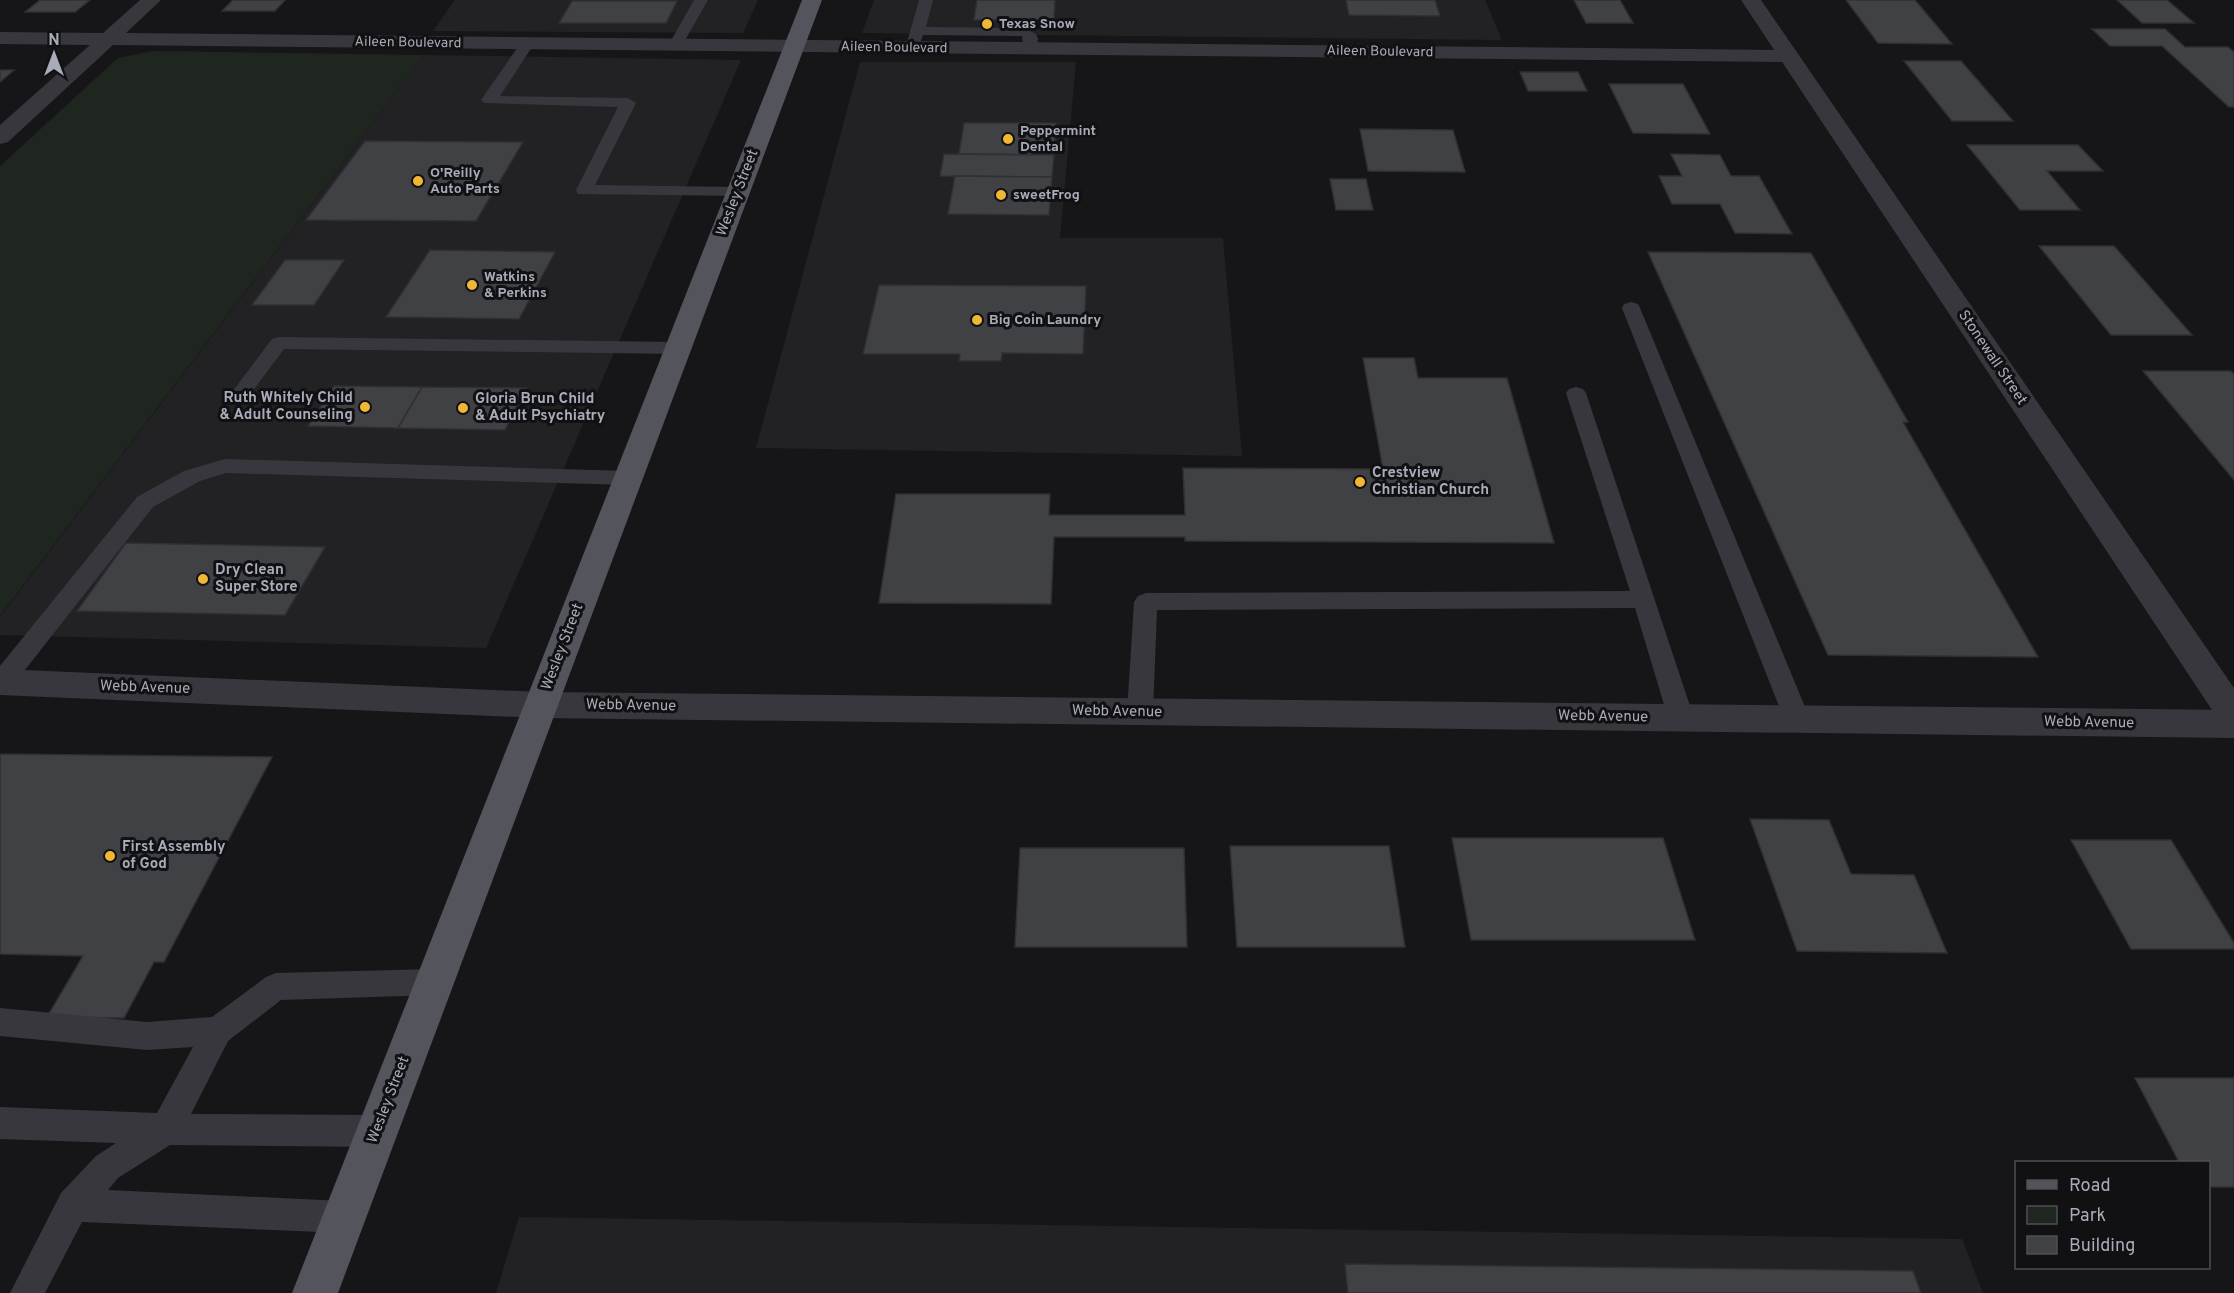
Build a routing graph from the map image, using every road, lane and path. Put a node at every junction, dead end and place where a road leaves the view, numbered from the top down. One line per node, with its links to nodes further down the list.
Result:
1 (151, 0): 7 (street)
2 (701, 0): 10 (lane)
3 (812, 0): 11 (main road, Wesley Street)
4 (926, 0): 8 (lane)
5 (1751, 0): 12 (street, Stonewall Street)
6 (0, 38): 7 (street, Aileen Boulevard)
7 (105, 40): 9 (street, Aileen Boulevard); 13 (street)
8 (915, 40): 11 (street, Aileen Boulevard); 12 (street, Aileen Boulevard)
9 (527, 44): 10 (street, Aileen Boulevard); 14 (lane)
10 (675, 46): 11 (street, Aileen Boulevard)
11 (794, 47): 14 (main road, Wesley Street)
12 (1788, 56): 24 (street, Stonewall Street)
13 (0, 137)
14 (738, 192): 16 (main road, Wesley Street)
15 (1631, 308): 26 (lane)
16 (678, 348): 17 (lane); 19 (main road, Wesley Street)
17 (242, 392)
18 (1576, 393): 20 (lane)
19 (628, 478): 21 (lane); 22 (main road, Wesley Street)
20 (1644, 599): 23 (lane); 25 (lane)
21 (0, 682): 22 (street, Webb Avenue)
22 (541, 705): 23 (street, Webb Avenue); 28 (main road, Wesley Street)
23 (1140, 712): 25 (street, Webb Avenue)
24 (2234, 715)
25 (1681, 718): 26 (street, Webb Avenue)
26 (1797, 719): 27 (street, Webb Avenue)
27 (2234, 724)
28 (434, 982): 30 (lane); 33 (main road, Wesley Street)
29 (0, 1022): 30 (lane)
30 (217, 1031): 32 (lane)
31 (0, 1123): 32 (lane)
32 (166, 1129): 33 (lane); 34 (lane)
33 (377, 1131): 35 (main road, Wesley Street)
34 (73, 1205): 35 (lane); 36 (lane)
35 (344, 1217): 37 (main road, Wesley Street)
36 (27, 1293)
37 (315, 1293)

